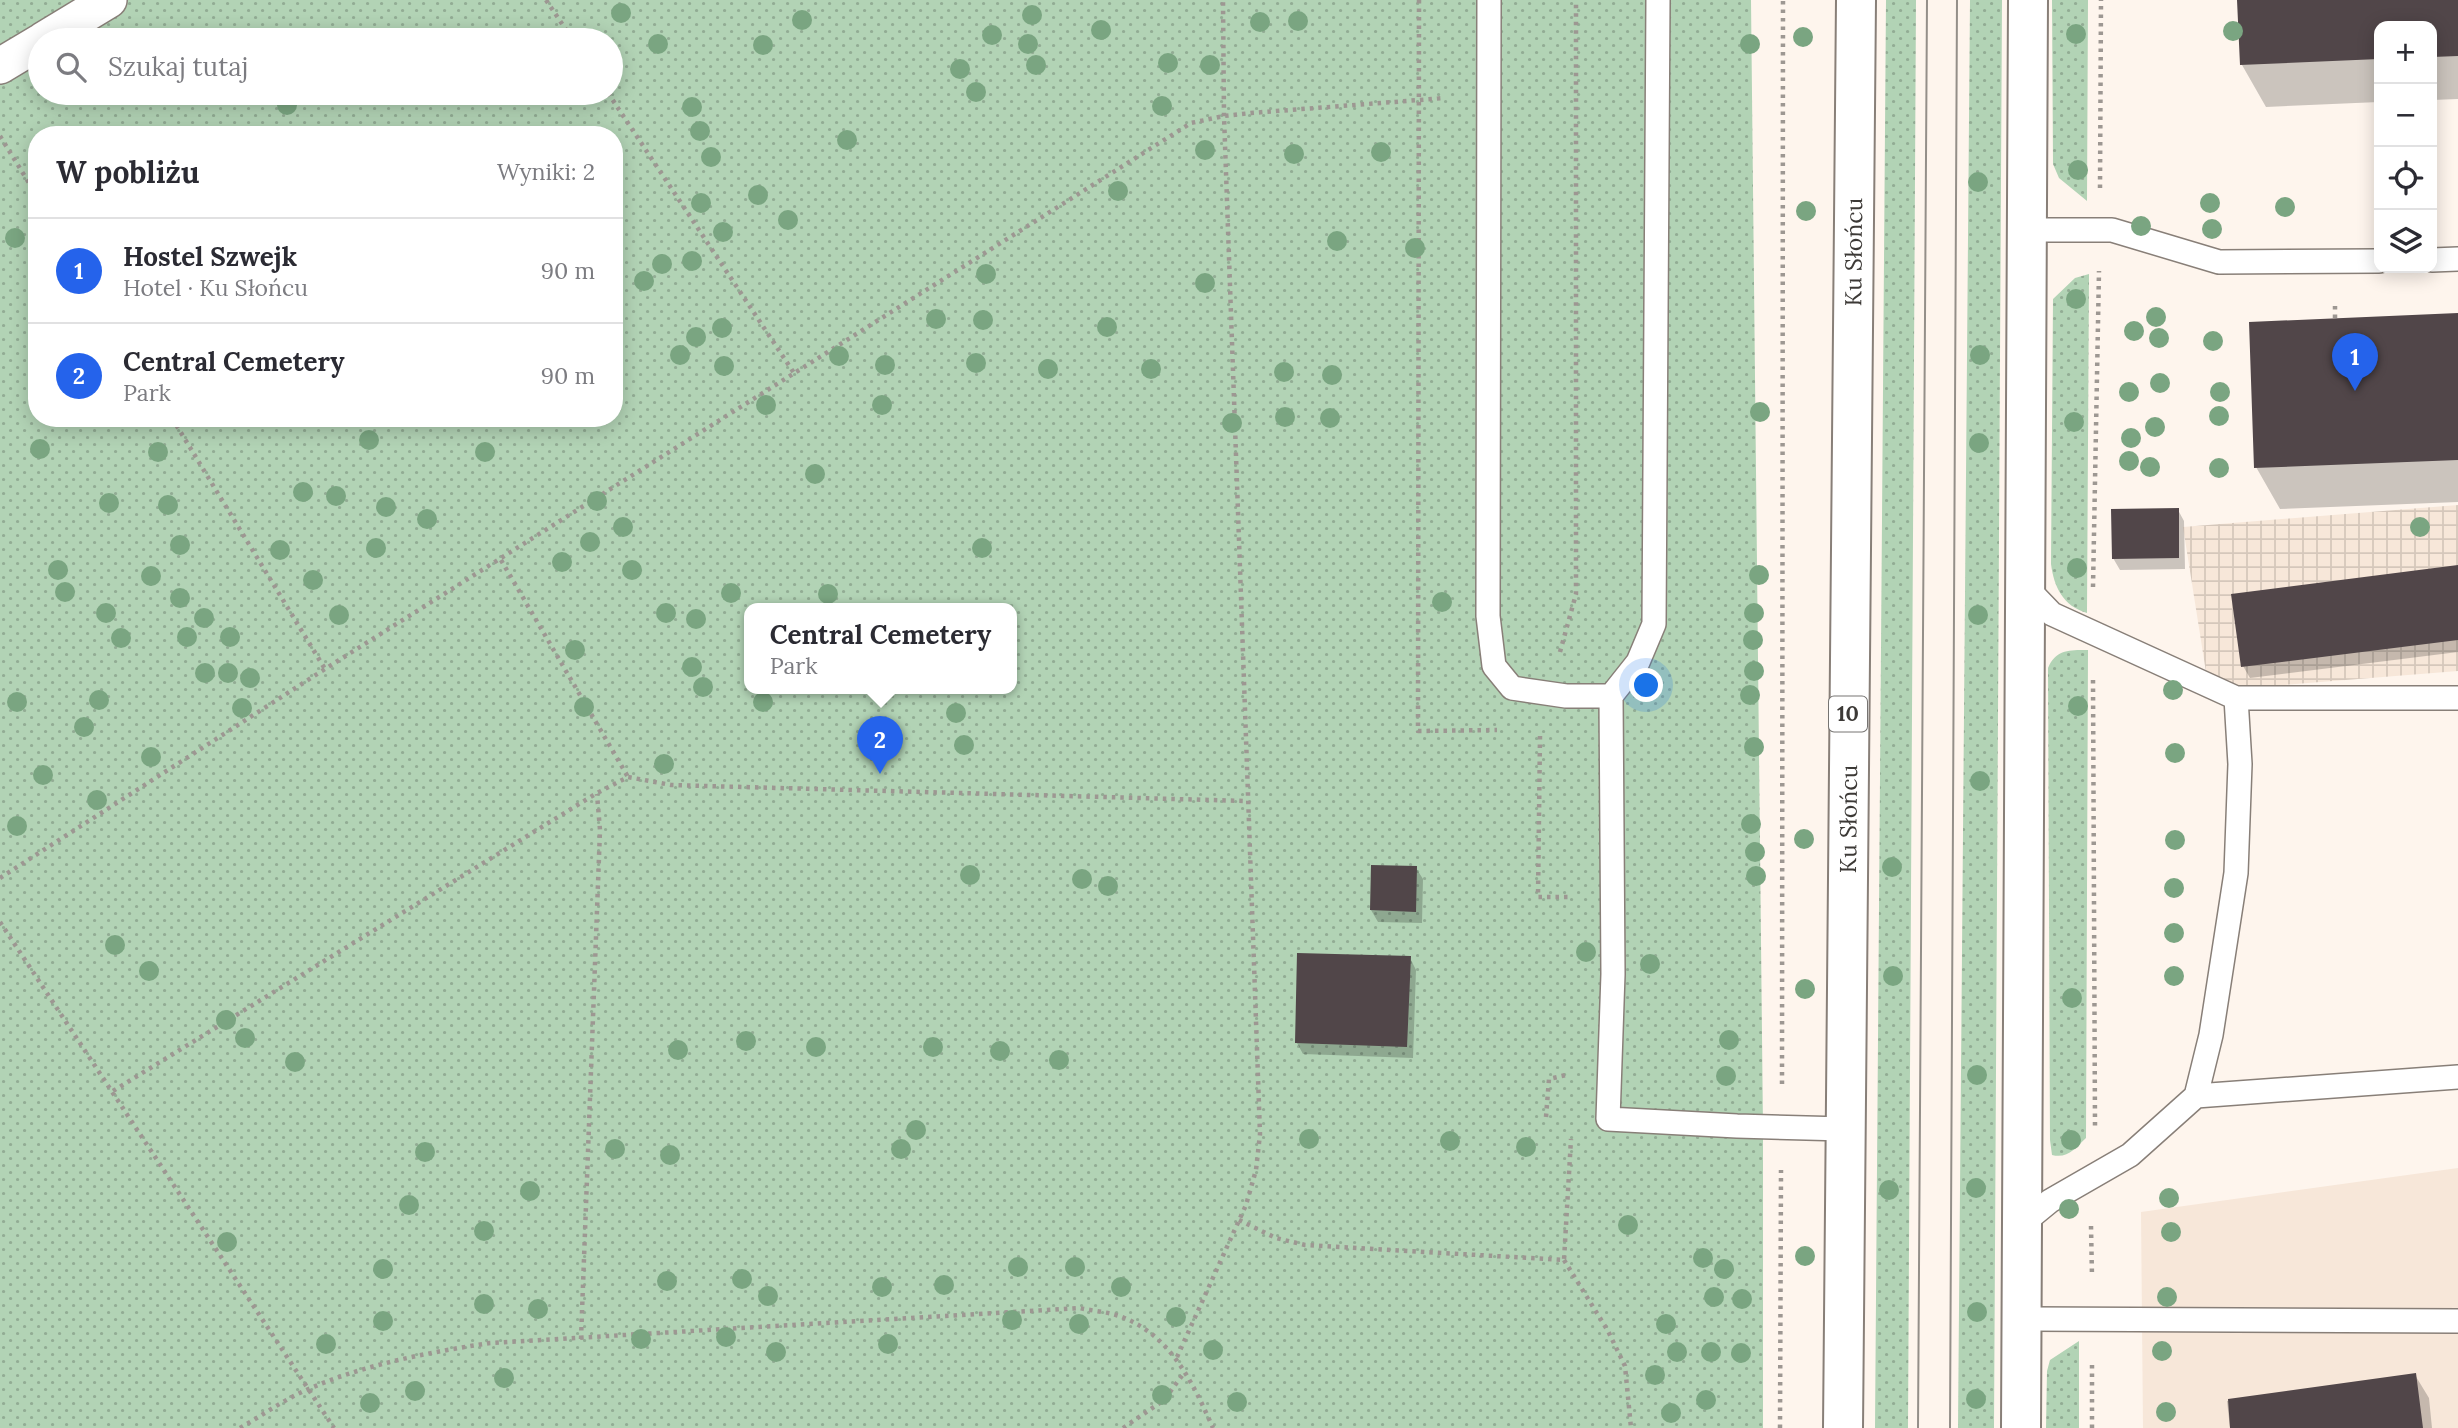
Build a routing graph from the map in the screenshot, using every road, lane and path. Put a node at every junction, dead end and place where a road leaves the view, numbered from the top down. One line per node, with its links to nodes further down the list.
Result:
1 (109, 0): 11 (street)
2 (546, 0): 12 (path)
3 (1223, 0): 17 (path)
4 (1489, 0): 15 (lane)
5 (1576, 0): 31 (path)
6 (1658, 0): 32 (lane)
7 (1783, 0): 45 (path)
8 (1856, 0): 46 (main road, Ku Słońcu / 10)
9 (2028, 0): 21 (main road)
10 (2101, 0): 20 (path)
11 (63, 28)
12 (565, 28)
13 (28, 49): 14 (street)
14 (0, 66)
15 (1488, 96): 17 (path); 31 (lane)
16 (616, 105): 25 (path)
17 (1224, 116): 25 (path); 37 (path)
18 (0, 136): 19 (path)
19 (28, 181)
20 (2101, 229): 21 (lane); 24 (lane); 29 (path)
21 (2027, 230): 28 (main road)
22 (2458, 259): 23 (lane)
23 (2437, 260)
24 (2374, 261)
25 (794, 373): 27 (path)
26 (177, 427): 30 (path)
27 (500, 560): 30 (path); 35 (path)
28 (2025, 586): 29 (lane); 50 (main road)
29 (2093, 632): 33 (lane); 48 (path)
30 (325, 669): 38 (path)
31 (1548, 694): 32 (lane)
32 (1611, 696): 45 (lane)
33 (2236, 698): 34 (lane); 43 (lane)
34 (2458, 698)
35 (628, 777): 36 (path); 37 (path)
36 (597, 793): 42 (path); 55 (path)
37 (1247, 801): 49 (path)
38 (0, 878)
39 (0, 922): 42 (path)
40 (1571, 1074): 44 (path)
41 (2458, 1077): 43 (lane)
42 (113, 1091): 58 (path)
43 (2196, 1096): 48 (lane)
44 (1546, 1116)
45 (1782, 1128): 46 (lane); 64 (path)
46 (1844, 1129): 65 (main road, Ku Słońcu / 10)
47 (1572, 1130): 51 (path)
48 (2094, 1175): 50 (lane); 53 (path)
49 (1239, 1220): 51 (path); 56 (path)
50 (2022, 1224): 52 (main road)
51 (1563, 1260): 63 (path)
52 (2021, 1319): 53 (lane); 66 (main road)
53 (2092, 1319): 54 (lane); 67 (path)
54 (2458, 1321)
55 (581, 1339): 56 (path); 58 (path)
56 (1177, 1357): 57 (path)
57 (1184, 1372): 61 (path); 62 (path)
58 (308, 1389): 59 (path); 60 (path)
59 (240, 1428)
60 (334, 1428)
61 (1124, 1428)
62 (1213, 1428)
63 (1631, 1428)
64 (1780, 1428)
65 (1843, 1428)
66 (2021, 1428)
67 (2092, 1428)

